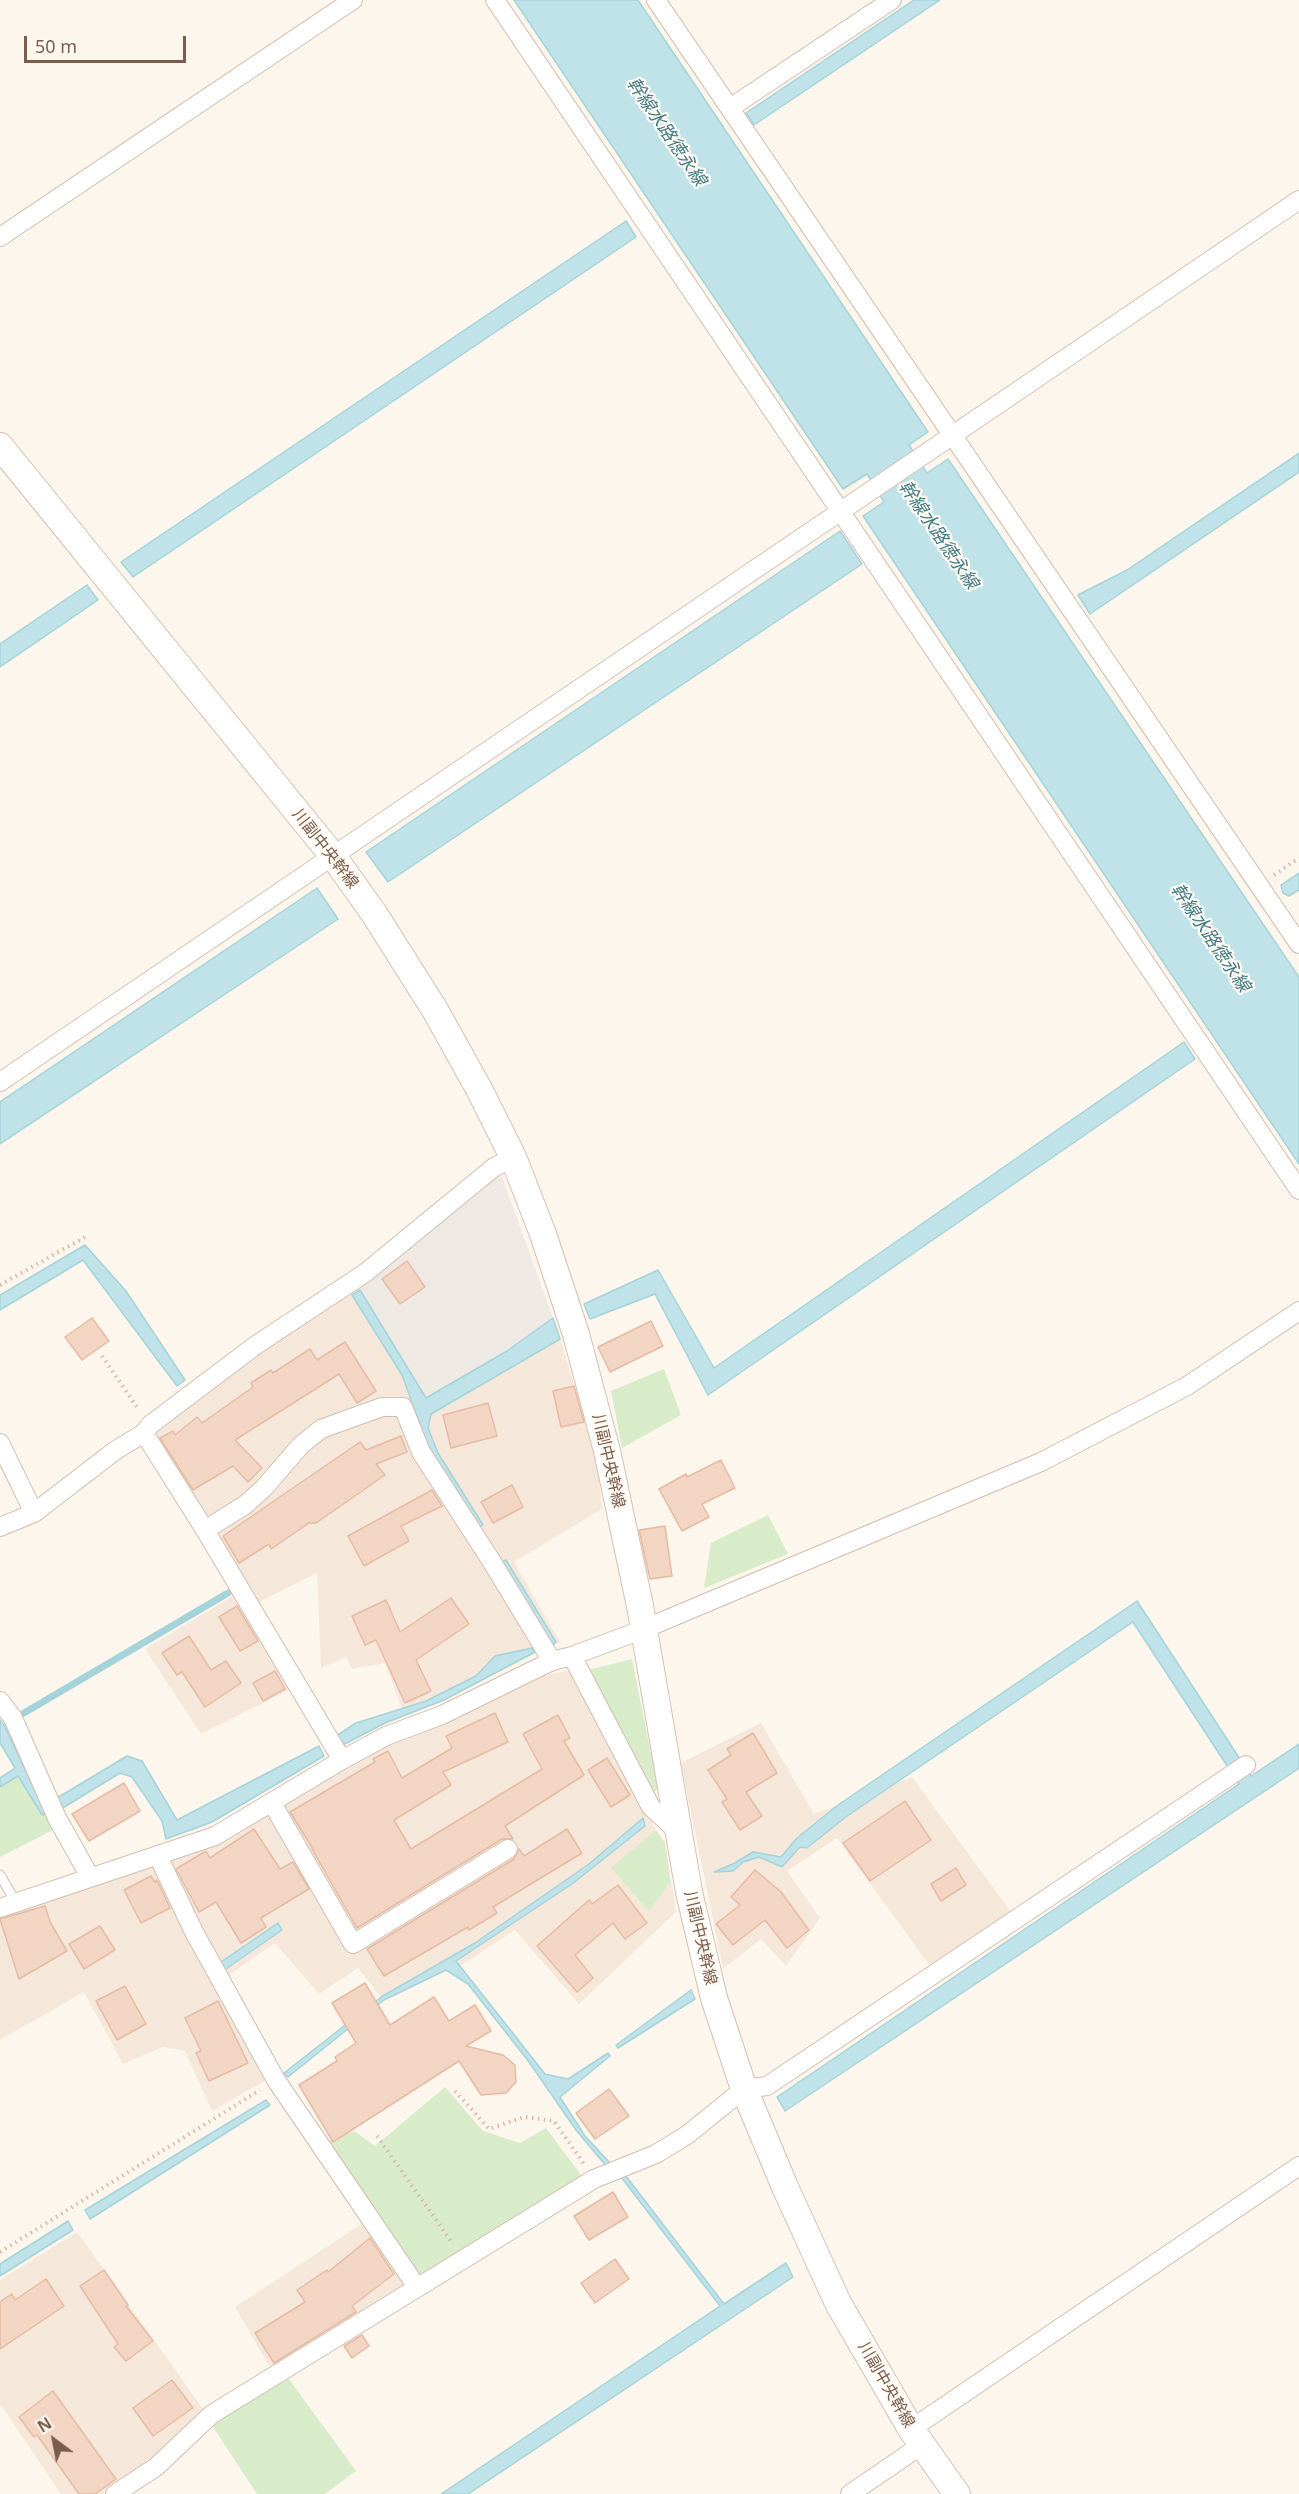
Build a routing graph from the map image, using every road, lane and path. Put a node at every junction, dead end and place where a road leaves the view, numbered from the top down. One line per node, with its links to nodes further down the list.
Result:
1 (353, 0): 7 (street)
2 (495, 0): 10 (street)
3 (656, 0): 5 (street)
4 (892, 0): 5 (street)
5 (730, 108): 8 (street)
6 (1299, 200): 8 (street)
7 (0, 237)
8 (954, 435): 10 (street); 13 (street)
9 (0, 446): 11 (street, 川副中央幹線)
10 (840, 511): 11 (street); 17 (street)
11 (333, 856): 15 (street); 16 (street, 川副中央幹線)
12 (1299, 858): 13 (path)
13 (1259, 885): 14 (street)
14 (1299, 944)
15 (0, 1082)
16 (513, 1157): 22 (street); 27 (street, 川副中央幹線)
17 (1299, 1190)
18 (85, 1237): 19 (path)
19 (0, 1285)
20 (1299, 1311): 27 (street)
21 (102, 1356): 22 (path)
22 (147, 1429): 24 (street); 26 (street)
23 (0, 1443): 24 (street)
24 (34, 1513): 25 (street)
25 (0, 1527)
26 (205, 1530): 29 (street); 31 (street)
27 (644, 1629): 28 (street); 34 (street, 川副中央幹線)
28 (572, 1656): 29 (street); 34 (street)
29 (552, 1661): 31 (street)
30 (0, 1701): 38 (street)
31 (342, 1760): 33 (street)
32 (1246, 1765): 41 (street)
33 (272, 1803): 35 (street); 36 (street)
34 (677, 1831): 41 (street, 川副中央幹線)
35 (508, 1849)
36 (158, 1856): 38 (street); 40 (street)
37 (0, 1875): 39 (lane)
38 (90, 1877): 39 (street)
39 (8, 1905)
40 (276, 2080): 46 (path); 48 (street)
41 (744, 2089): 45 (street); 49 (street, 川副中央幹線)
42 (455, 2091): 45 (path)
43 (377, 2136): 47 (path)
44 (1299, 2166): 49 (street)
45 (594, 2180): 47 (street)
46 (0, 2252)
47 (464, 2259): 48 (street)
48 (417, 2287): 50 (street)
49 (917, 2437): 51 (street); 52 (street, 川副中央幹線)
50 (115, 2494)
51 (850, 2494)
52 (957, 2494)

